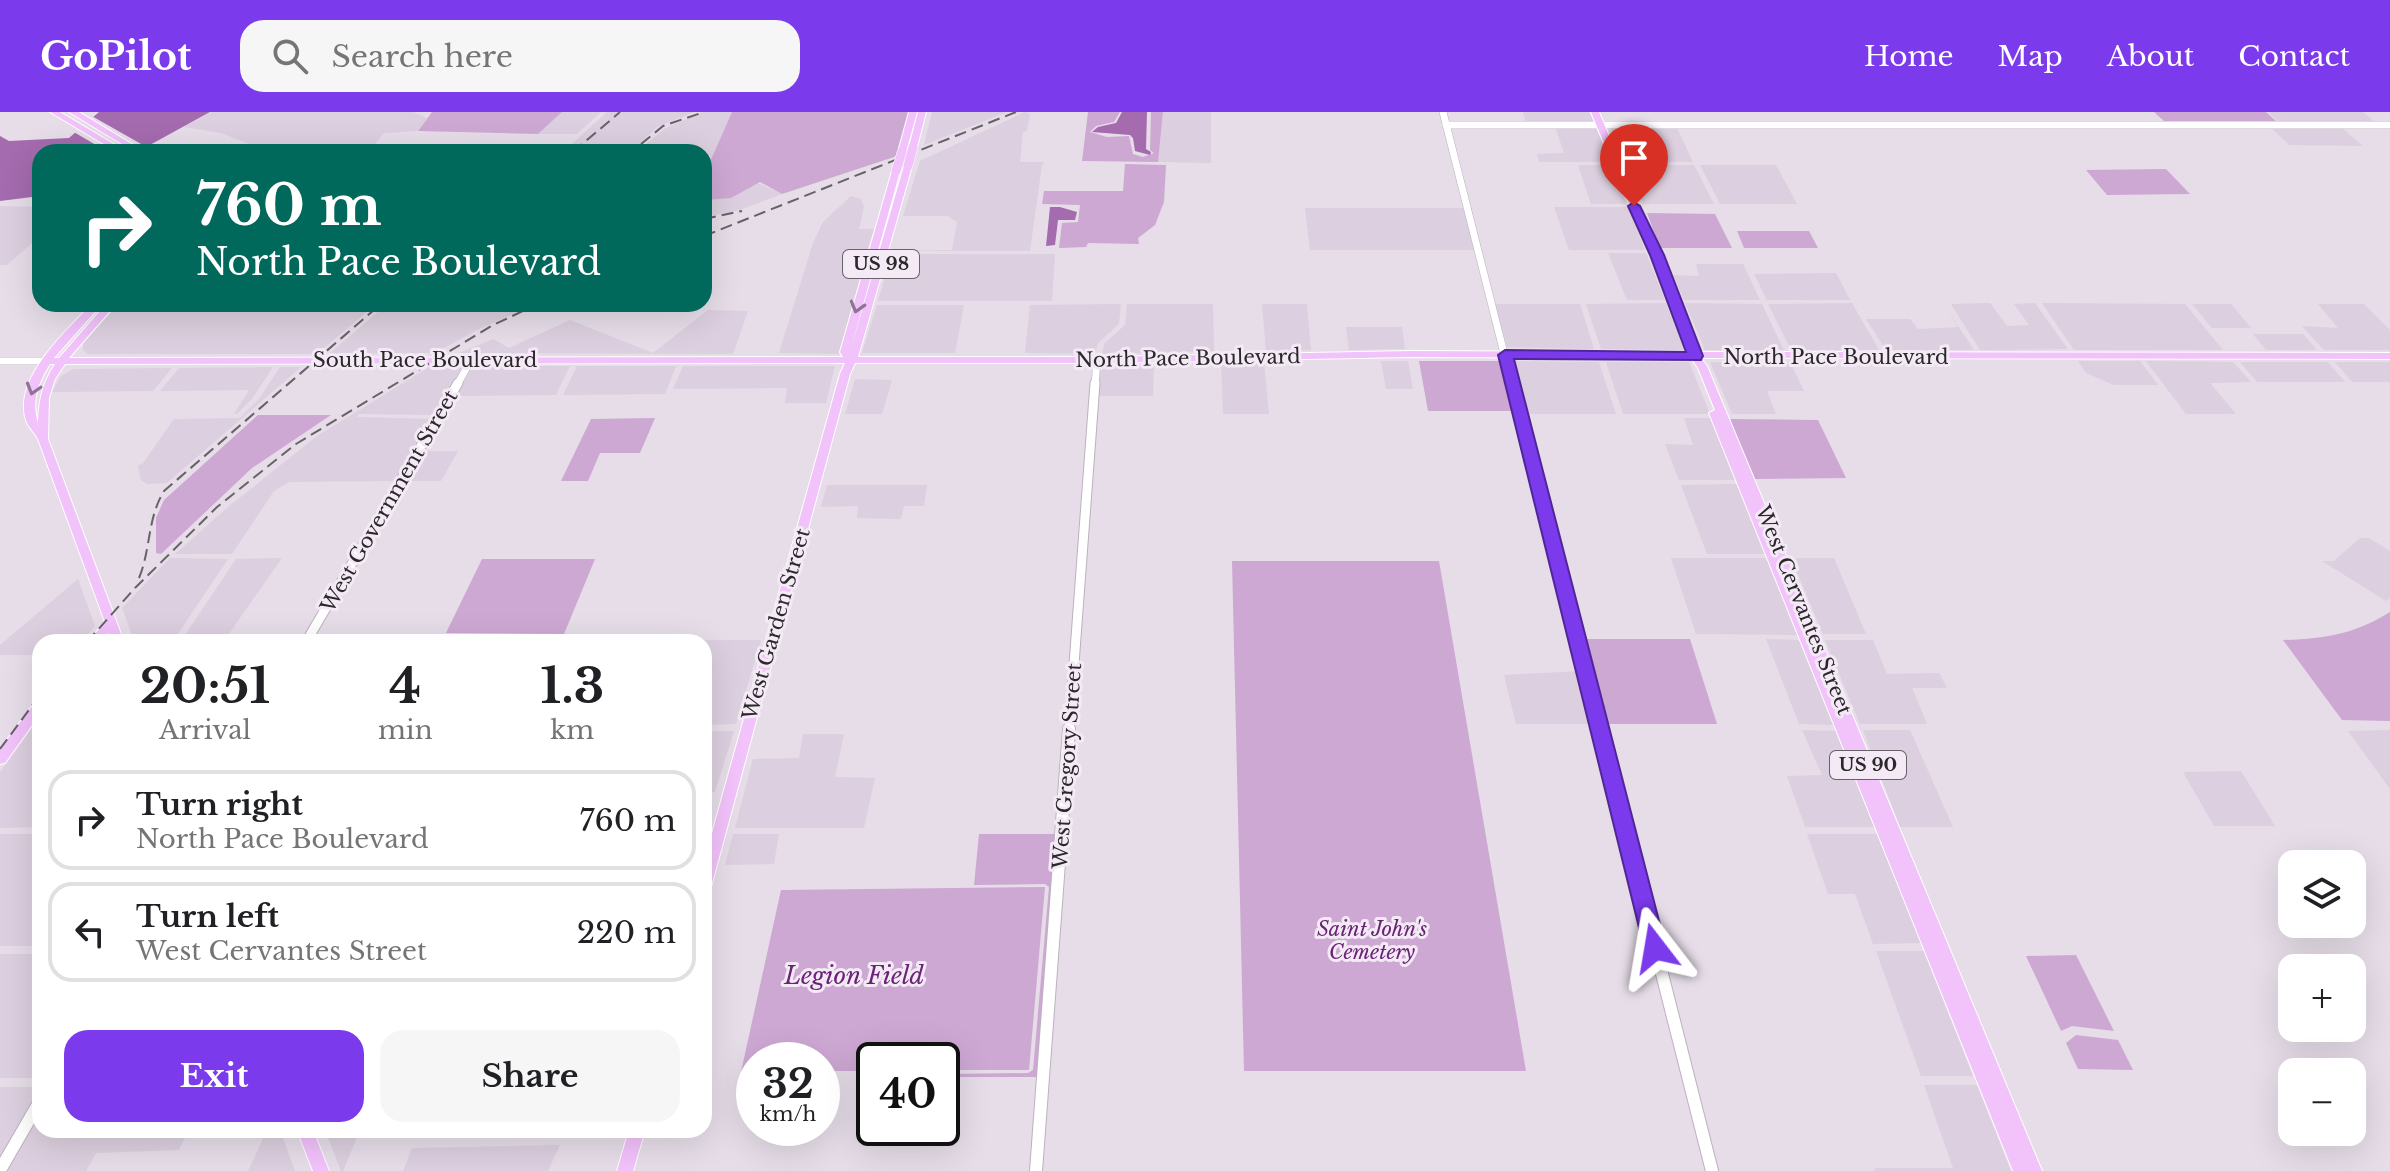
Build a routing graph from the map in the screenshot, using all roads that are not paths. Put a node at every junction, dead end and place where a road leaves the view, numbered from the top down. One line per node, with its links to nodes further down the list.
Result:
1 (54, 112): 10 (main road)
2 (73, 112): 11 (main road)
3 (913, 112): 18 (main road, US 98, one-way to 18, bridge)
4 (922, 112): 18 (main road, US 98, bridge)
5 (1443, 112): 8 (street)
6 (1595, 112): 7 (main road, West Cervantes Street / US 90)
7 (1601, 124): 8 (street); 9 (street); 20 (main road, West Cervantes Street / US 90)
8 (1446, 125): 15 (street)
9 (2390, 125)
10 (109, 144)
11 (127, 144)
12 (90, 312): 22 (main road)
13 (104, 312): 14 (main road)
14 (84, 334): 23 (main road); 24 (main road)
15 (1505, 355): 19 (main road, North Pace Boulevard); 20 (main road, North Pace Boulevard); 44 (street)
16 (2390, 356): 20 (main road, North Pace Boulevard)
17 (471, 360): 18 (main road, South Pace Boulevard); 24 (main road, South Pace Boulevard); 29 (street, West Government Street)
18 (849, 360): 19 (main road, North Pace Boulevard); 32 (main road, West Garden Street)
19 (1097, 360): 43 (street, West Gregory Street)
20 (1697, 360): 33 (main road, West Cervantes Street / US 90); 34 (main road, West Cervantes Street / US 90)
21 (0, 361): 22 (street, South Pace Boulevard)
22 (47, 361): 23 (main road, South Pace Boulevard); 25 (main road, one-way to 25)
23 (61, 361): 24 (main road, South Pace Boulevard); 25 (main road)
24 (104, 361)
25 (43, 439): 26 (main road)
26 (111, 623): 27 (main road); 28 (main road)
27 (101, 634)
28 (115, 634)
29 (311, 634)
30 (32, 715): 31 (main road)
31 (0, 759)
32 (712, 858)
33 (1941, 973): 34 (main road); 35 (main road, West Cervantes Street / US 90)
34 (1981, 1040): 39 (main road, West Cervantes Street / US 90)
35 (1984, 1080): 39 (main road); 45 (main road, West Cervantes Street / US 90)
36 (32, 1115): 40 (street)
37 (308, 1138): 41 (main road)
38 (635, 1138): 42 (main road)
39 (2028, 1155): 46 (main road, West Cervantes Street / US 90)
40 (0, 1170)
41 (321, 1171)
42 (625, 1171)
43 (1036, 1171)
44 (1712, 1171)
45 (2021, 1171)
46 (2034, 1171)

